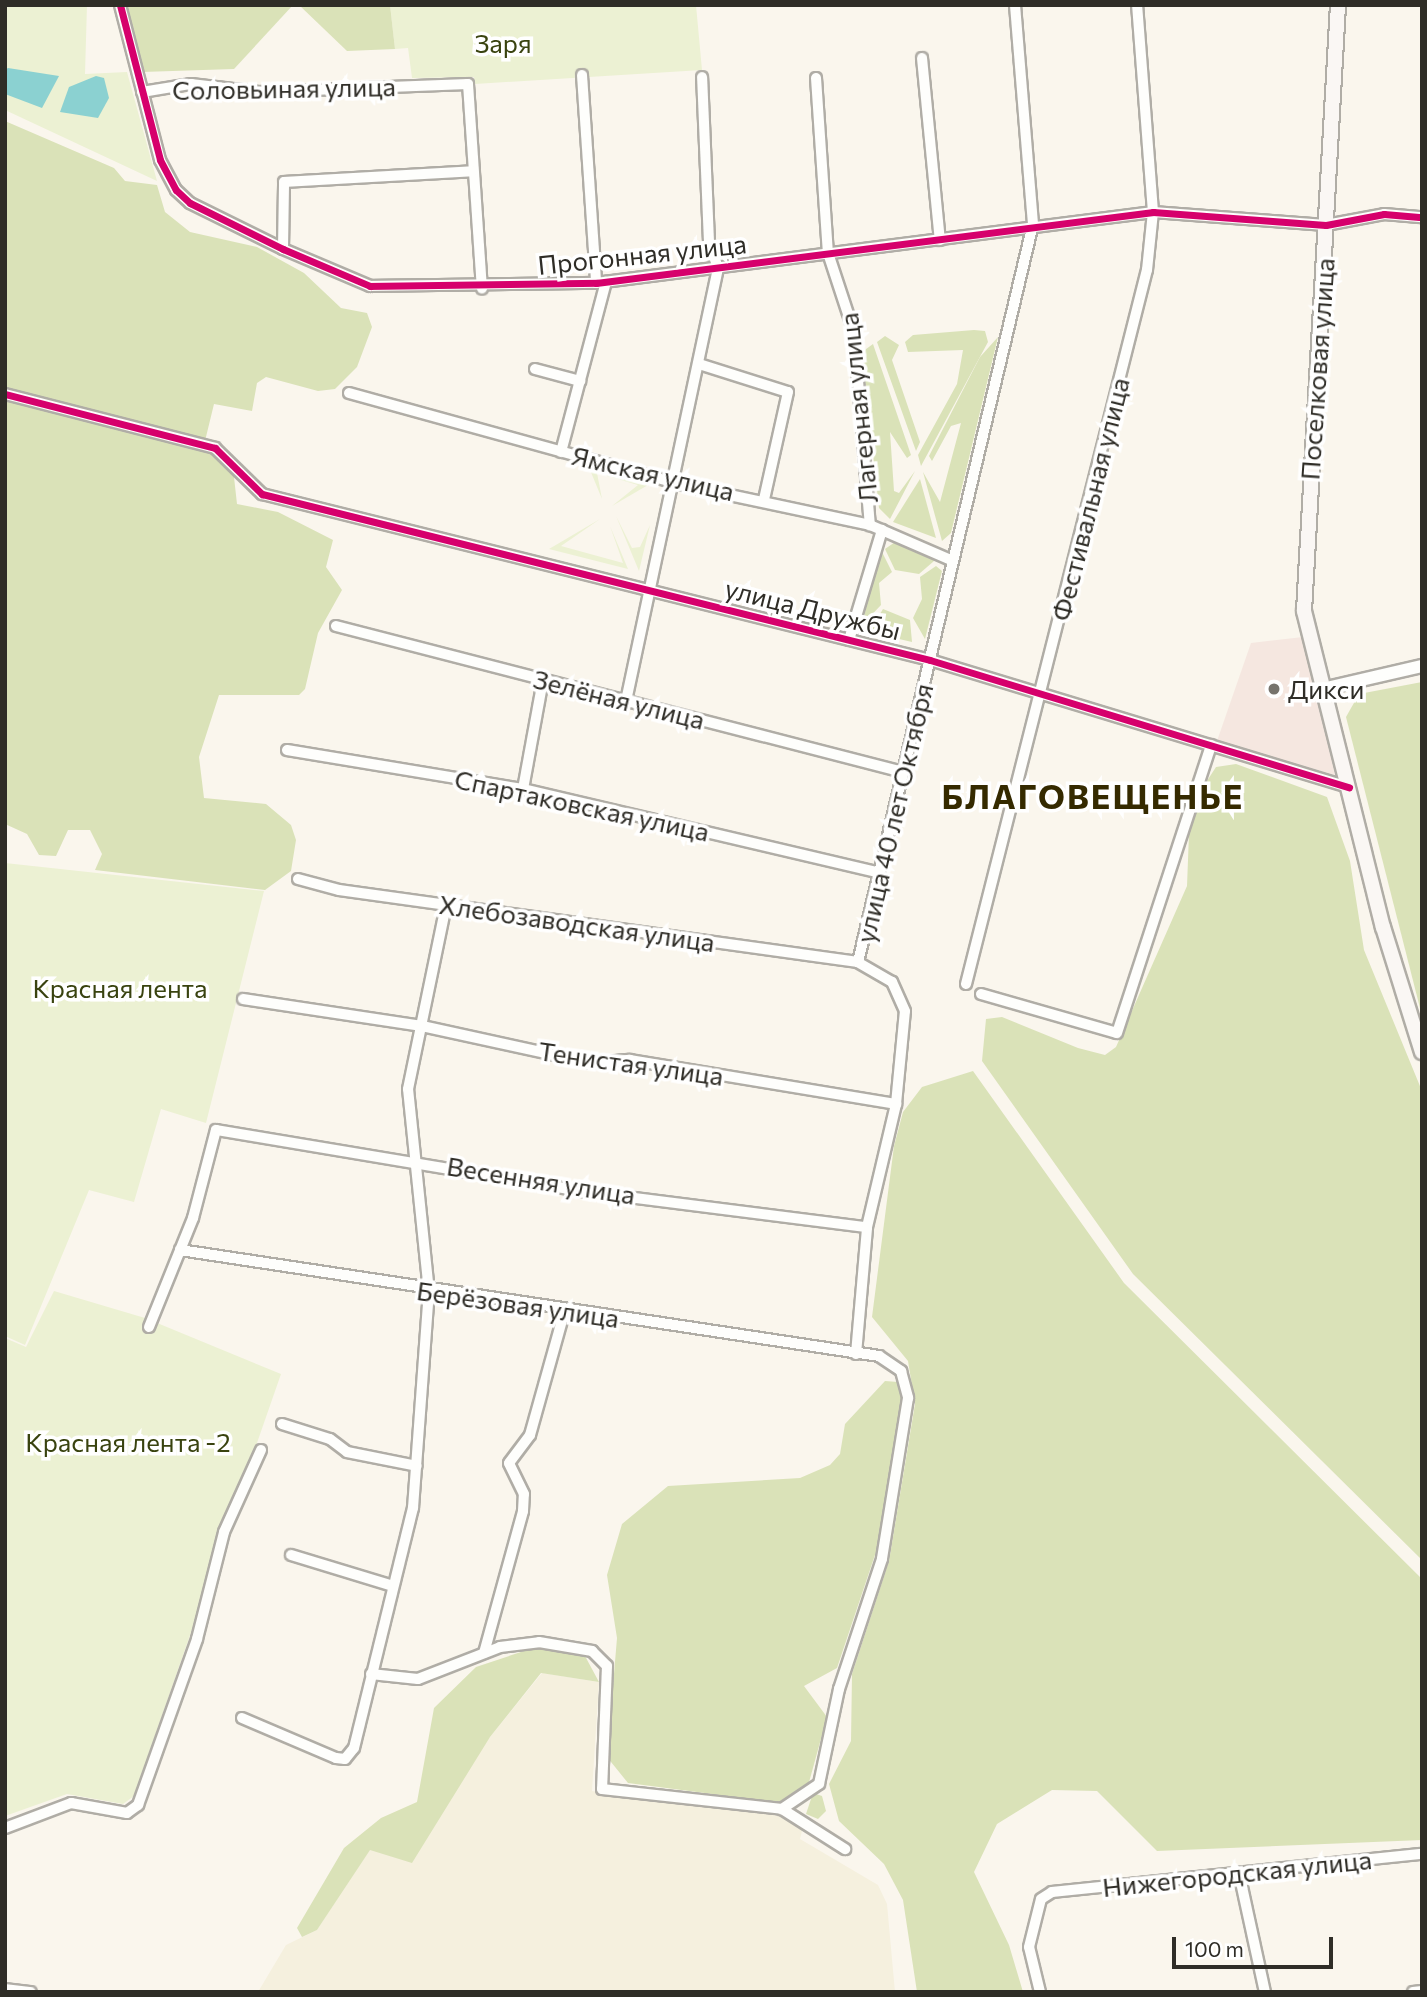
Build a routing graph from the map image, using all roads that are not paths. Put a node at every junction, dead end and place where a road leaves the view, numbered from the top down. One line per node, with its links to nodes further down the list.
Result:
1 (120, 5): 9 (street, Прогонная улица)
2 (1015, 5): 13 (street, улица 40 лет Октября)
3 (1137, 5): 11 (street, Фестивальная улица)
4 (1338, 5): 14 (main road, Поселковая улица)
5 (922, 58): 15 (street)
6 (582, 75): 19 (street)
7 (702, 77): 18 (street)
8 (816, 78): 17 (street, Лагерная улица)
9 (142, 92): 10 (street, Соловьиная улица); 16 (street, Прогонная улица)
10 (472, 171): 16 (street); 20 (street)
11 (1153, 212): 13 (street, Прогонная улица); 14 (street, Прогонная улица); 39 (street, Фестивальная улица)
12 (1422, 217): 14 (street, Прогонная улица)
13 (1032, 224): 15 (street, Прогонная улица); 31 (street, улица 40 лет Октября)
14 (1326, 225): 38 (main road, Поселковая улица)
15 (940, 240): 17 (street, Прогонная улица)
16 (283, 249): 20 (street, Прогонная улица)
17 (828, 253): 18 (street, Прогонная улица); 29 (street, Лагерная улица)
18 (718, 268): 19 (street, Прогонная улица); 21 (street)
19 (601, 283): 20 (street, Прогонная улица); 23 (street)
20 (482, 289)
21 (699, 364): 27 (street); 28 (street)
22 (535, 369): 23 (street)
23 (580, 381): 26 (street)
24 (349, 393): 26 (street, Ямская улица)
25 (5, 394): 32 (street, улица Дружбы)
26 (561, 452): 27 (street, Ямская улица)
27 (668, 481): 28 (street, Ямская улица); 32 (street)
28 (764, 499): 29 (street, Ямская улица)
29 (870, 525): 30 (street, Ямская улица)
30 (882, 530): 31 (street, Ямская улица); 34 (street)
31 (953, 561): 35 (street, улица 40 лет Октября)
32 (645, 589): 34 (street, улица Дружбы); 40 (street)
33 (335, 626): 37 (street, Зелёная улица)
34 (849, 640): 35 (street, улица Дружбы)
35 (930, 660): 39 (street, улица Дружбы); 43 (street, улица 40 лет Октября)
36 (1422, 666): 38 (street)
37 (543, 680): 40 (street, Зелёная улица); 45 (street)
38 (1322, 689): 44 (main road, Поселковая улица)
39 (1040, 694): 41 (street, улица Дружбы); 50 (street, Фестивальная улица)
40 (626, 701): 43 (street, Зелёная улица)
41 (1210, 745): 44 (street, улица Дружбы); 51 (street)
42 (287, 750): 45 (street, Спартаковская улица)
43 (903, 772): 46 (street, улица 40 лет Октября)
44 (1349, 787): 54 (main road, Поселковая улица)
45 (523, 789): 46 (street, Спартаковская улица)
46 (876, 872): 49 (street, улица 40 лет Октября)
47 (298, 878): 48 (street, Хлебозаводская улица)
48 (446, 905): 49 (street, Хлебозаводская улица); 53 (street)
49 (858, 962): 55 (street, улица 40 лет Октября)
50 (966, 984)
51 (981, 994)
52 (243, 999): 53 (street, Тенистая улица)
53 (422, 1026): 55 (street, Тенистая улица); 56 (street)
54 (1422, 1052)
55 (896, 1104): 57 (street, улица 40 лет Октября)
56 (416, 1161): 57 (street, Весенняя улица); 58 (street, Весенняя улица); 59 (street)
57 (867, 1227): 62 (street, улица 40 лет Октября)
58 (180, 1250): 59 (street, Берёзовая улица); 61 (street)
59 (429, 1292): 60 (street, Берёзовая улица); 65 (street)
60 (565, 1310): 62 (street, Берёзовая улица); 68 (street)
61 (149, 1327)
62 (856, 1354): 71 (street, Берёзовая улица)
63 (282, 1424): 65 (street)
64 (261, 1450): 72 (street)
65 (417, 1466): 67 (street)
66 (291, 1555): 67 (street)
67 (390, 1585): 69 (street)
68 (484, 1653): 69 (street); 71 (street)
69 (371, 1674): 70 (street)
70 (242, 1718)
71 (782, 1809): 73 (street)
72 (5, 1828)
73 (845, 1849)
74 (1422, 1854): 75 (street, Нижегородская улица)
75 (1239, 1873): 79 (street, Нижегородская улица); 80 (street)
76 (5, 1989): 78 (street)
77 (1422, 1991): 81 (street)
78 (31, 1992)
79 (1040, 1992)
80 (1265, 1992)
81 (1413, 1992)

